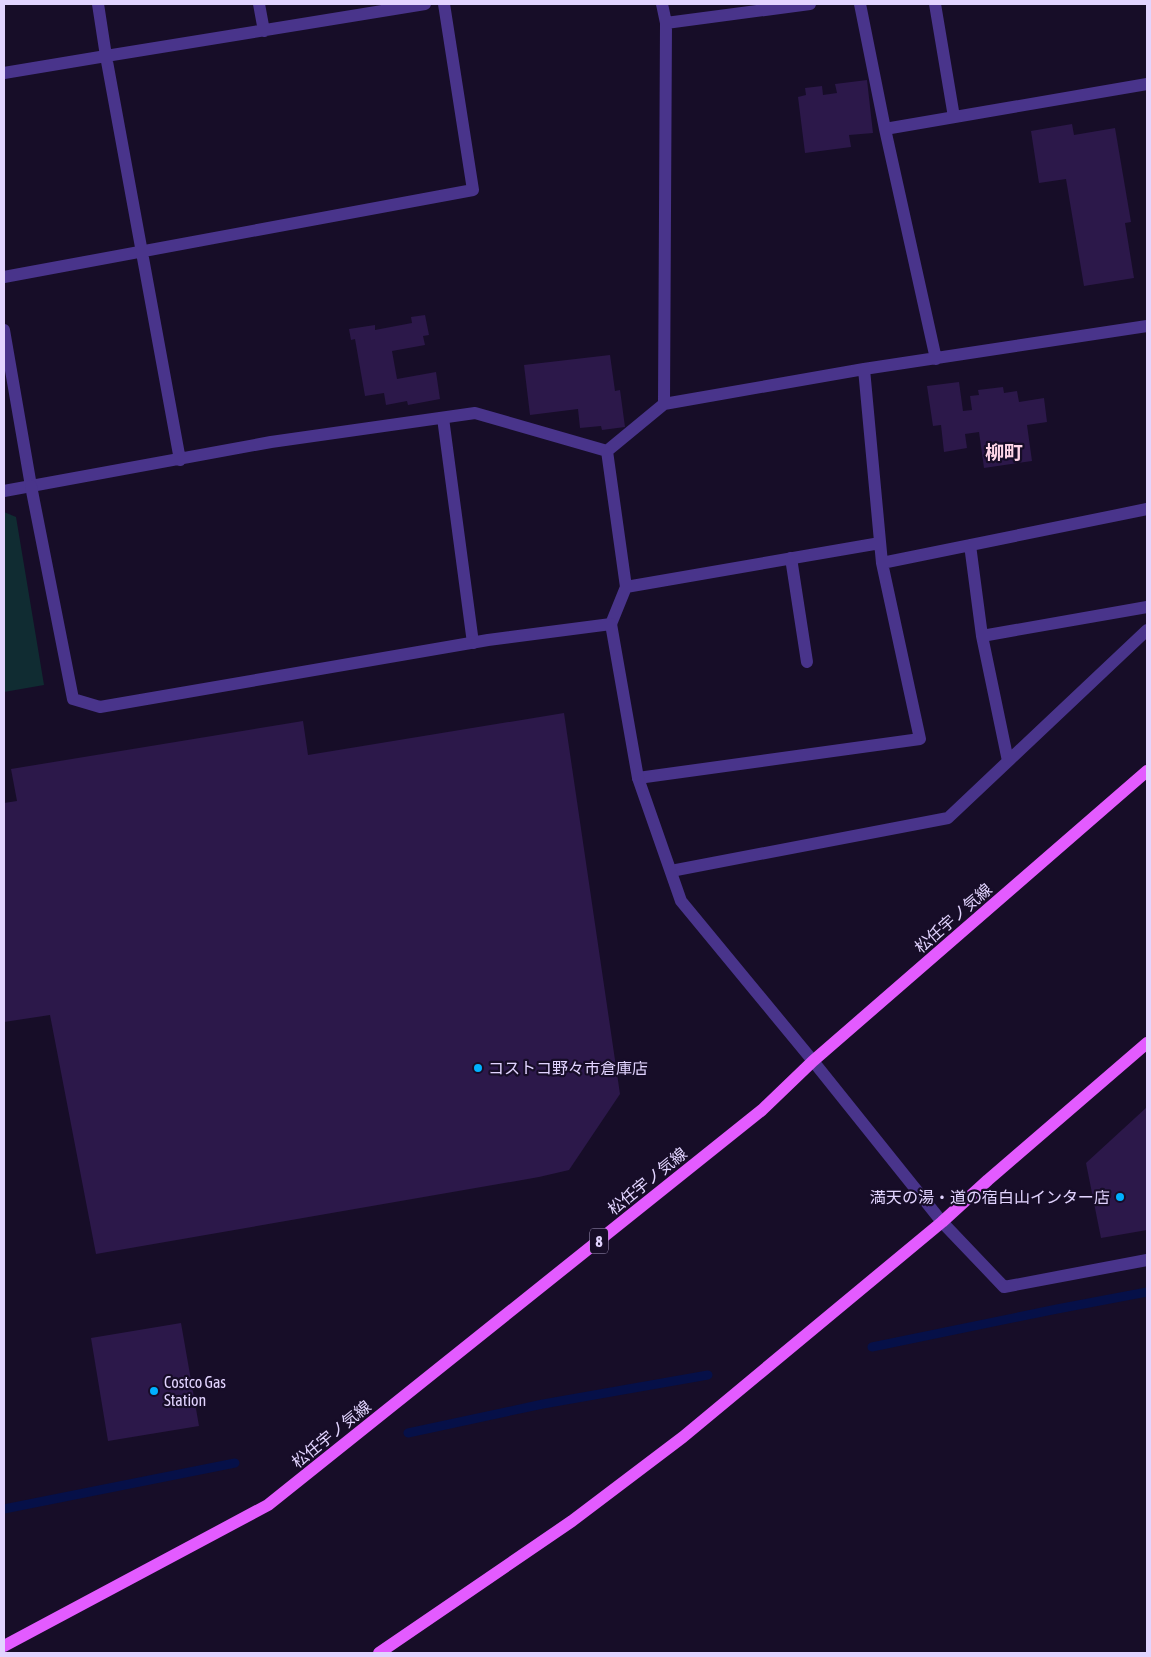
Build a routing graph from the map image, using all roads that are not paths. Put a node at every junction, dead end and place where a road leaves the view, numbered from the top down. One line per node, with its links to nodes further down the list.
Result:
1 (98, 4): 12 (street)
2 (259, 4): 11 (street)
3 (426, 4): 11 (street)
4 (444, 4): 17 (street)
5 (662, 4): 10 (street)
6 (810, 4): 9 (street)
7 (860, 4): 16 (street)
8 (934, 4): 15 (street)
9 (769, 6): 10 (street)
10 (666, 23): 23 (street)
11 (264, 30): 12 (street)
12 (106, 56): 13 (street); 17 (street)
13 (4, 73)
14 (1147, 84): 15 (street)
15 (954, 117): 16 (street)
16 (885, 129): 21 (street)
17 (142, 253): 18 (street); 26 (street)
18 (4, 278)
19 (1147, 326): 21 (street)
20 (4, 330): 27 (street)
21 (936, 359): 22 (street)
22 (864, 369): 23 (street); 30 (street)
23 (664, 404): 25 (street)
24 (443, 418): 25 (street); 26 (street); 39 (street)
25 (607, 451): 34 (street)
26 (180, 460): 27 (street)
27 (30, 486): 28 (street); 39 (street)
28 (4, 490)
29 (1147, 508): 31 (street)
30 (880, 543): 32 (street); 33 (street)
31 (970, 545): 33 (street); 38 (street)
32 (791, 558): 34 (street); 40 (street)
33 (882, 563): 43 (street)
34 (626, 587): 36 (street)
35 (1147, 607): 38 (street)
36 (611, 624): 39 (street); 43 (street)
37 (1147, 630): 41 (street)
38 (982, 636): 41 (street)
39 (473, 643)
40 (807, 662)
41 (1008, 761): 44 (street)
42 (1147, 771): 46 (main road, 松任宇ノ気線 / 8)
43 (638, 778): 44 (street)
44 (670, 871): 46 (street)
45 (1147, 1043): 47 (main road)
46 (813, 1061): 47 (street); 49 (main road, 松任宇ノ気線 / 8)
47 (942, 1222): 48 (street); 50 (main road)
48 (1147, 1260)
49 (4, 1646)
50 (379, 1653)

